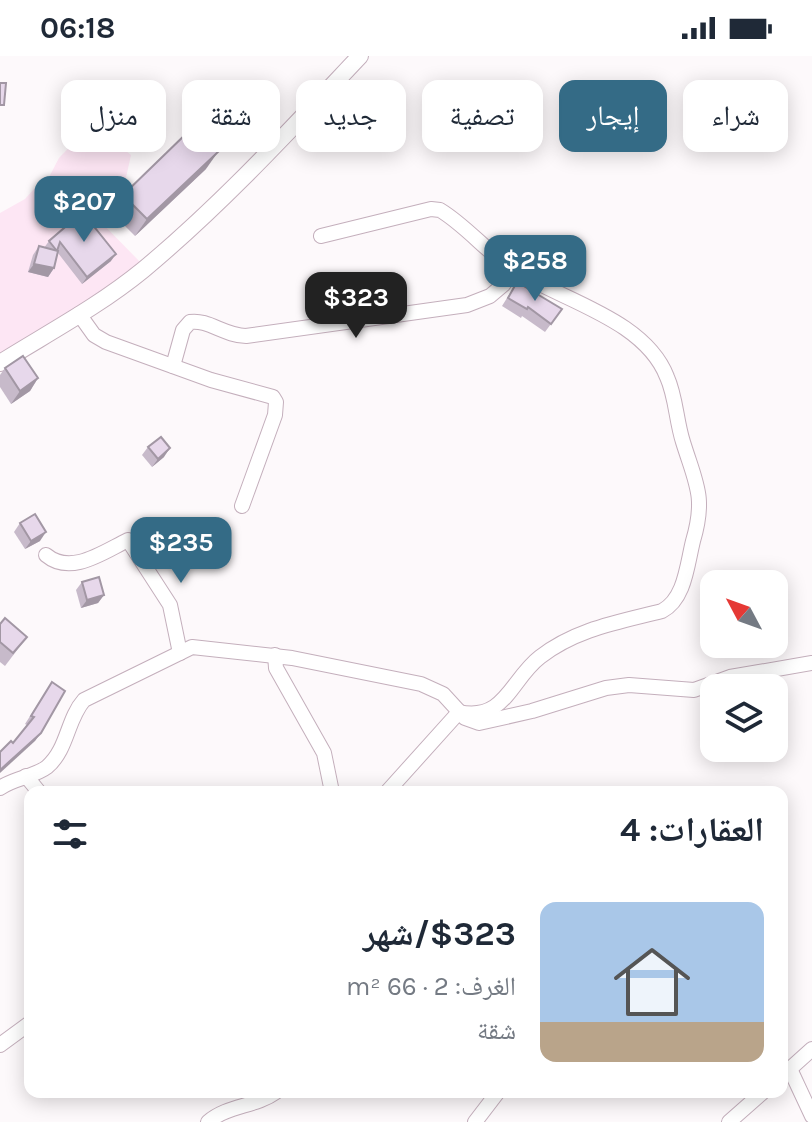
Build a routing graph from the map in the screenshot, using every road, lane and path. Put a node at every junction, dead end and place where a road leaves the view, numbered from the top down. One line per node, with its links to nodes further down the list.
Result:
1 (360, 56): 4 (main road)
2 (321, 236): 3 (street)
3 (514, 270): 6 (street); 12 (street)
4 (79, 314): 5 (main road); 6 (street)
5 (0, 363)
6 (173, 366): 7 (street)
7 (242, 506)
8 (46, 555): 9 (street)
9 (180, 653): 10 (street); 13 (street)
10 (275, 655): 12 (street); 15 (street)
11 (812, 663): 12 (street)
12 (459, 712): 16 (street)
13 (26, 776): 14 (street); 17 (street)
14 (34, 786)
15 (331, 786)
16 (392, 786)
17 (0, 788)
18 (24, 1027): 19 (street)
19 (0, 1045)
20 (812, 1049): 21 (street)
21 (788, 1071)
22 (788, 1076): 26 (street)
23 (266, 1098): 27 (street)
24 (493, 1098): 28 (street)
25 (756, 1098): 29 (street)
26 (812, 1116)
27 (208, 1122)
28 (475, 1122)
29 (729, 1122)

